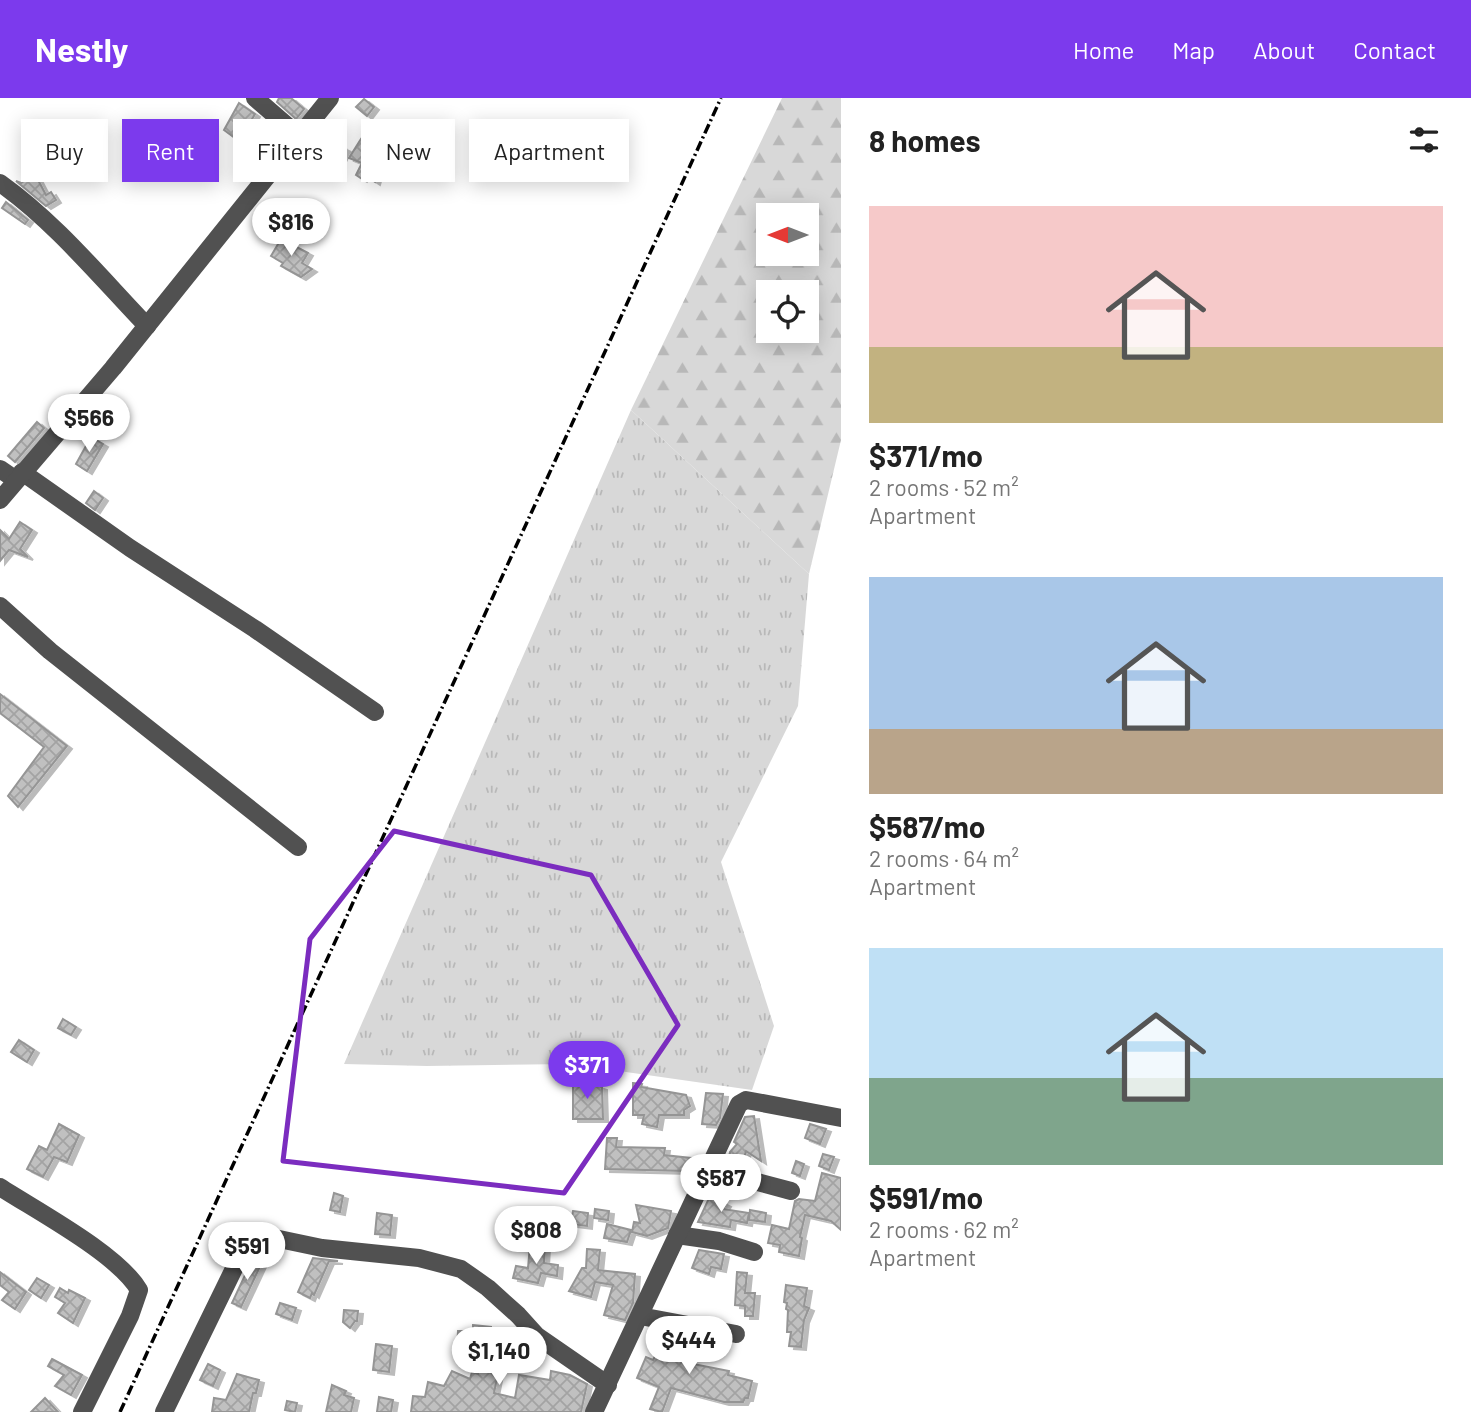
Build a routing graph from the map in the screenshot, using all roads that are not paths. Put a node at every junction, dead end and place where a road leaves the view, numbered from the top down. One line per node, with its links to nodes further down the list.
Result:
1 (254, 98): 3 (street)
2 (330, 98): 4 (street)
3 (279, 119)
4 (313, 119)
5 (262, 182): 7 (street)
6 (0, 183): 7 (street)
7 (147, 326): 9 (street)
8 (0, 469): 9 (street)
9 (19, 476): 10 (street); 12 (street)
10 (0, 500)
11 (0, 606): 13 (street)
12 (375, 712)
13 (298, 847)
14 (841, 1118): 15 (street)
15 (709, 1169): 17 (street); 18 (street)
16 (0, 1187): 23 (street)
17 (791, 1191)
18 (677, 1235): 19 (street); 20 (street)
19 (754, 1252)
20 (640, 1316): 21 (street); 22 (street)
21 (736, 1334)
22 (608, 1385): 24 (street); 25 (street)
23 (82, 1412)
24 (164, 1412)
25 (594, 1412)

